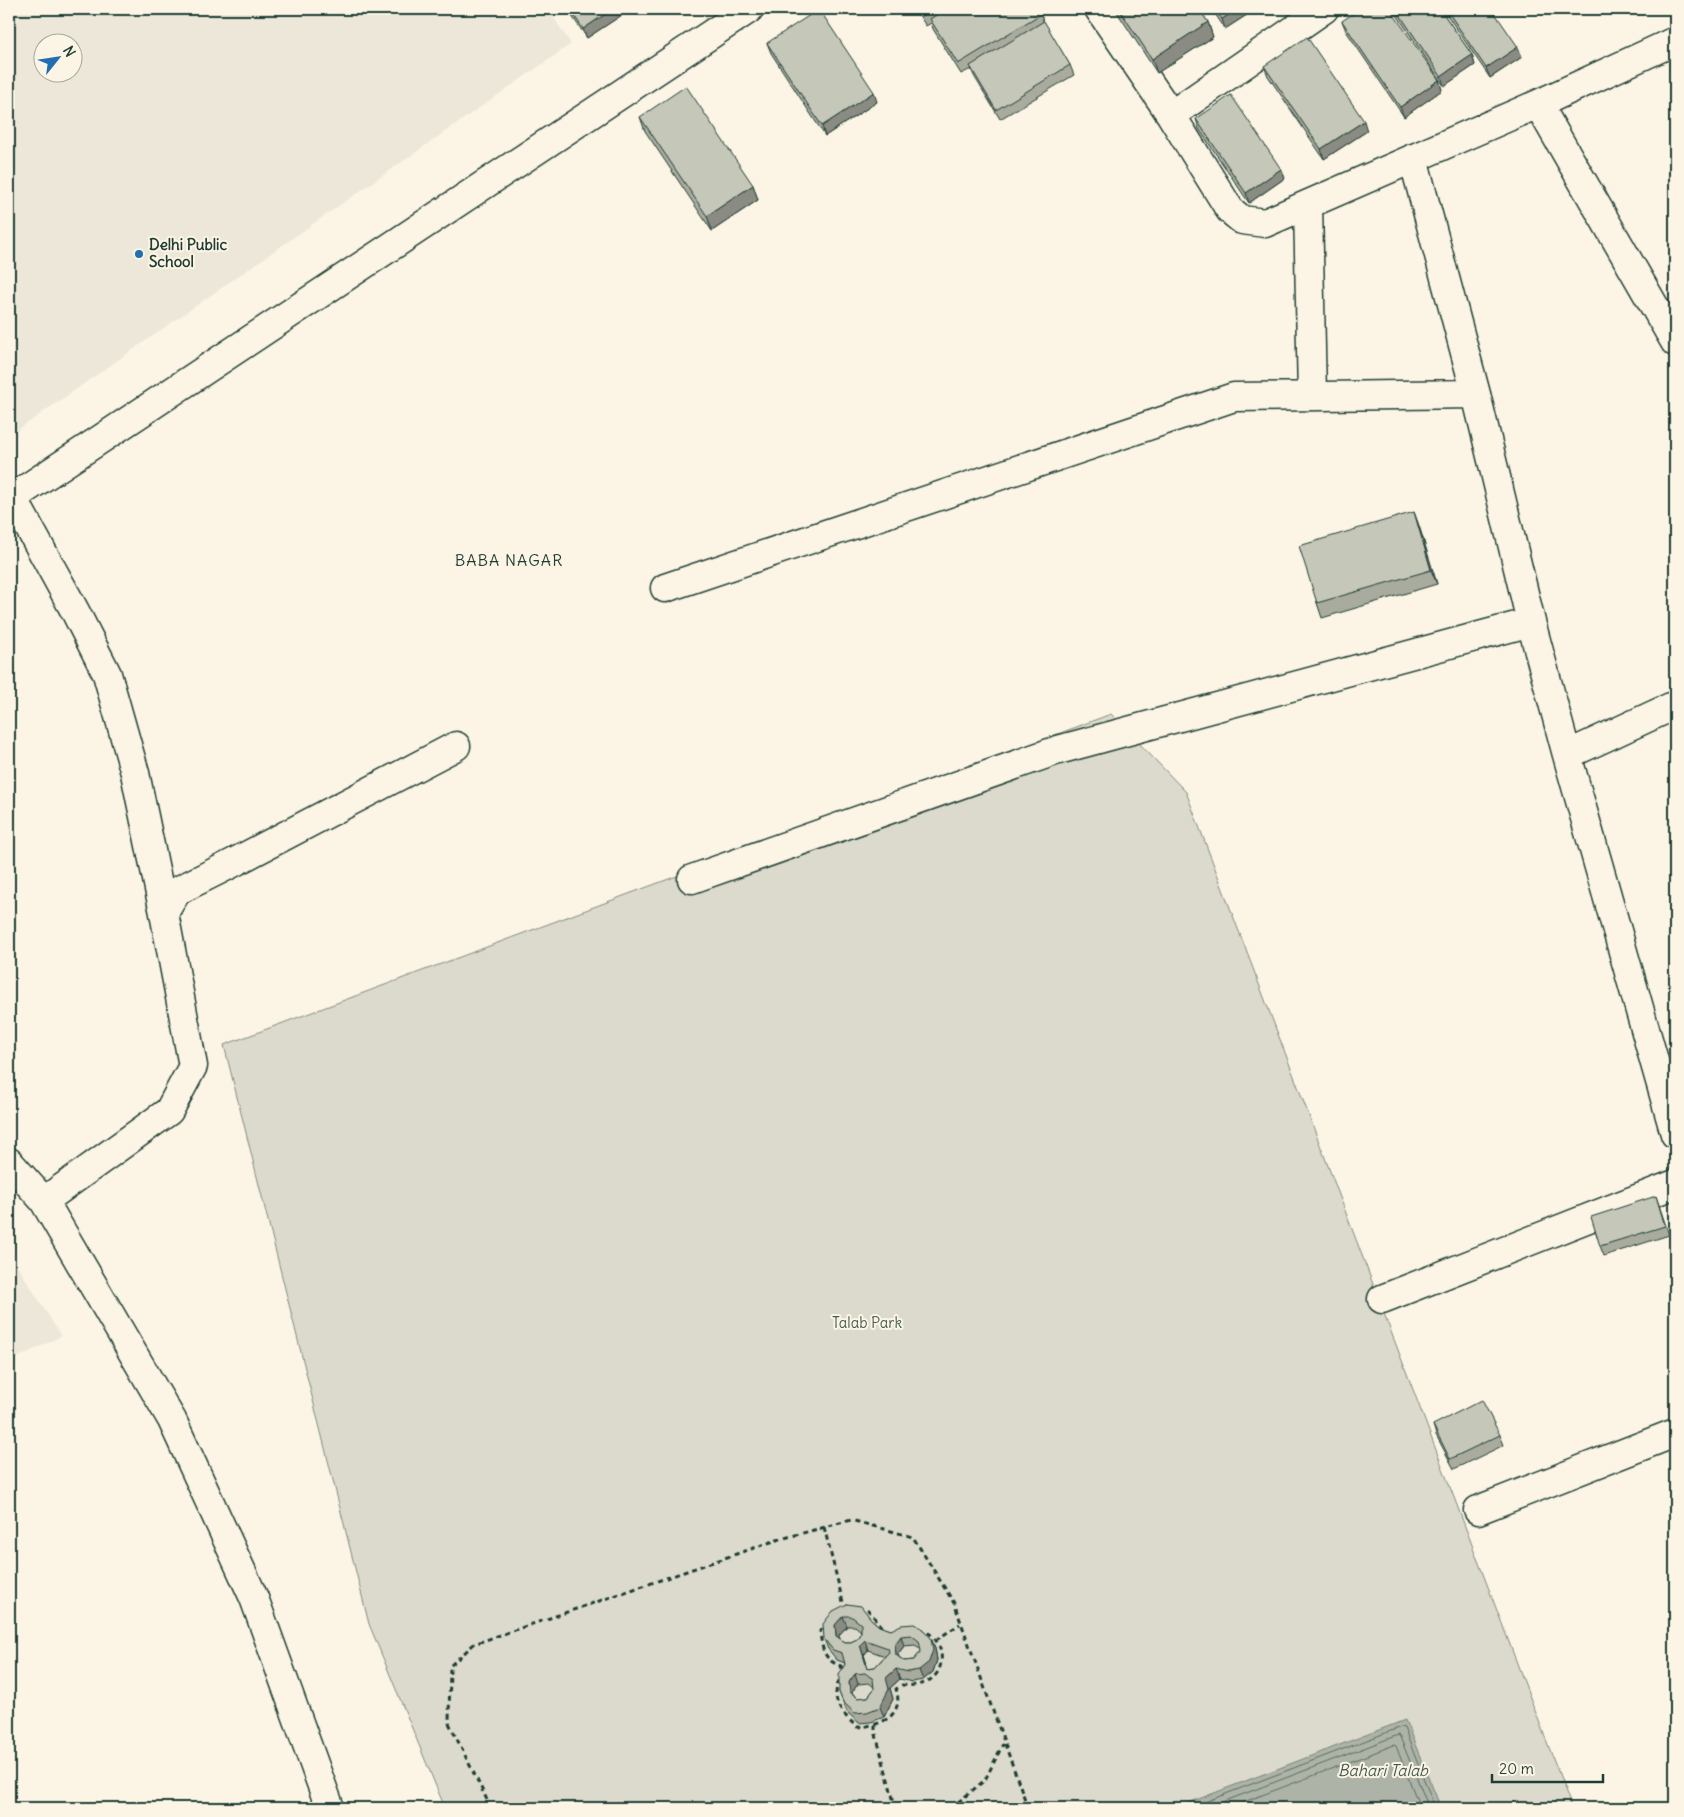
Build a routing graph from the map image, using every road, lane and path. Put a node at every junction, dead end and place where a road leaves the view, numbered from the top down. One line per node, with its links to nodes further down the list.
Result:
1 (1099, 9): 6 (street)
2 (1324, 9): 6 (street)
3 (736, 12): 12 (street)
4 (1675, 41): 5 (street)
5 (1538, 104): 7 (street); 9 (street)
6 (1171, 115): 8 (street)
7 (1413, 158): 8 (street); 10 (street)
8 (1308, 205): 11 (street)
9 (1675, 342)
10 (1476, 394): 11 (street); 14 (street)
11 (1312, 396): 13 (street)
12 (11, 499): 19 (street)
13 (665, 588)
14 (1531, 622): 17 (street); 18 (street)
15 (1675, 705): 17 (street)
16 (456, 746): 19 (street)
17 (1566, 755): 20 (street)
18 (692, 878)
19 (164, 913): 23 (street)
20 (1675, 1134)
21 (9, 1162): 23 (street)
22 (1675, 1184): 24 (street)
23 (44, 1201): 33 (street)
24 (1382, 1299)
25 (1675, 1433): 26 (street)
26 (1478, 1510)
27 (824, 1527): 28 (path); 29 (path); 34 (path)
28 (849, 1607): 30 (path); 31 (path)
29 (960, 1624): 30 (path); 32 (path)
30 (936, 1640): 31 (path)
31 (875, 1725): 35 (path)
32 (1004, 1744): 36 (path); 37 (path)
33 (330, 1808)
34 (491, 1808)
35 (899, 1808)
36 (951, 1808)
37 (1028, 1808)

